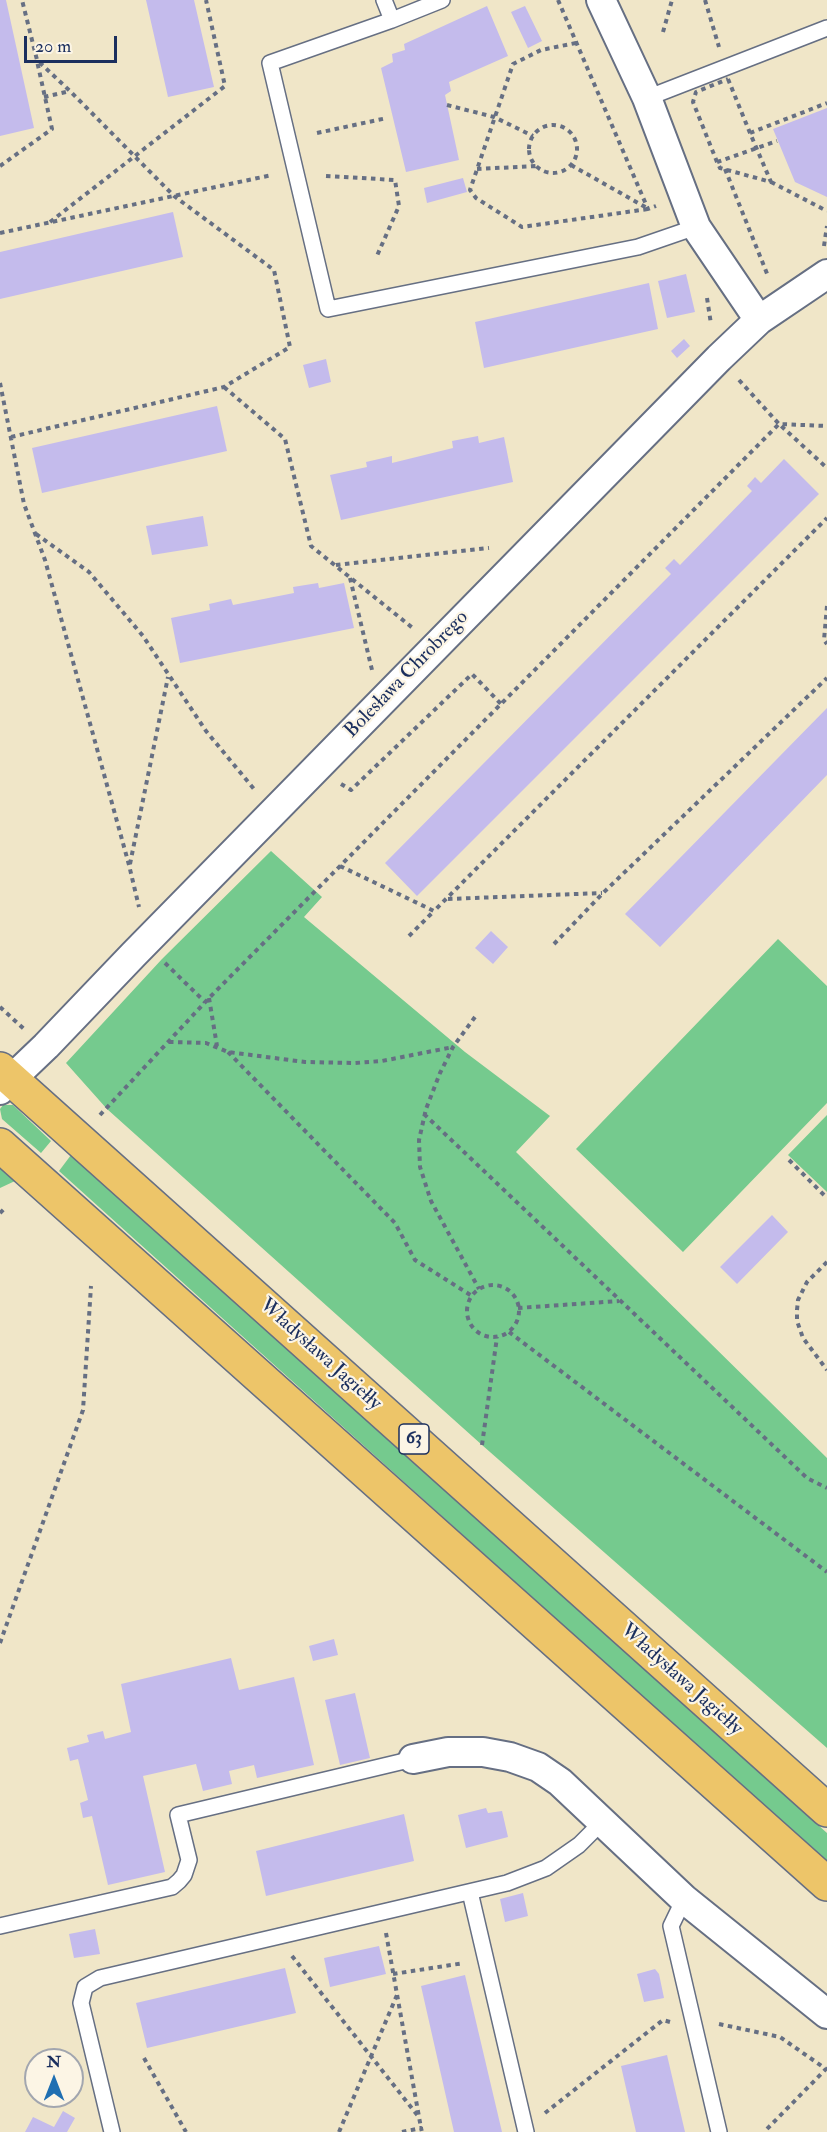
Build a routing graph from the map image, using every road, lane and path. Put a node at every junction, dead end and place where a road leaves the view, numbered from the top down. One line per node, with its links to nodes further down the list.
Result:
1 (22, 0): 13 (path)
2 (206, 0): 27 (path)
3 (384, 0): 9 (lane)
4 (442, 0): 9 (lane)
5 (558, 0): 12 (path)
6 (601, 0): 17 (street)
7 (672, 0): 11 (path)
8 (705, 0): 14 (path)
9 (392, 20): 34 (lane)
10 (827, 27): 14 (lane)
11 (663, 32)
12 (576, 43): 20 (path); 39 (path)
13 (37, 60): 15 (path); 16 (path)
14 (725, 68): 17 (lane)
15 (70, 91): 16 (path); 27 (path)
16 (44, 97): 30 (path)
17 (647, 98): 42 (street)
18 (827, 102): 23 (path)
19 (447, 105): 20 (path)
20 (494, 117): 24 (path); 32 (path)
21 (387, 118): 22 (path)
22 (316, 133)
23 (750, 133): 26 (path); 28 (path)
24 (533, 136): 29 (path); 31 (path)
25 (777, 141): 26 (path)
26 (757, 148): 28 (path); 36 (path)
27 (135, 156): 37 (path); 41 (path)
28 (717, 162): 33 (path)
29 (571, 165): 31 (path); 39 (path)
30 (0, 166)
31 (537, 166): 32 (path)
32 (477, 169): 39 (path)
33 (725, 169): 36 (path); 47 (path)
34 (296, 170): 37 (path); 42 (lane)
35 (326, 176): 45 (path)
36 (771, 182): 40 (path)
37 (174, 196): 41 (path); 53 (path)
38 (660, 205): 39 (path)
39 (648, 209)
40 (827, 211)
41 (50, 222): 44 (path)
42 (696, 226): 49 (street)
43 (827, 226): 46 (path)
44 (0, 233)
45 (376, 258)
46 (825, 261): 49 (street, Bolesława Chrobrego)
47 (770, 279)
48 (706, 295): 50 (path)
49 (759, 321): 90 (street, Bolesława Chrobrego)
50 (711, 326)
51 (733, 374): 54 (path)
52 (0, 383): 56 (path)
53 (224, 387): 56 (path); 61 (path)
54 (779, 424): 55 (path); 57 (path); 69 (path)
55 (827, 426)
56 (11, 437): 59 (path)
57 (827, 468)
58 (827, 518): 75 (path)
59 (36, 534): 67 (path); 72 (path)
60 (500, 547): 61 (path)
61 (335, 565): 62 (path)
62 (350, 577): 64 (path); 66 (path)
63 (827, 606): 65 (path)
64 (414, 629)
65 (827, 644)
66 (374, 674)
67 (168, 676): 71 (path); 72 (path)
68 (827, 678): 74 (path)
69 (501, 704): 70 (path); 73 (path)
70 (338, 782)
71 (256, 792)
72 (129, 865): 77 (path)
73 (340, 866): 76 (path); 81 (path)
74 (603, 893): 75 (path); 79 (path)
75 (448, 899): 76 (path)
76 (434, 911): 78 (path)
77 (140, 915)
78 (409, 936)
79 (554, 944)
80 (162, 959): 82 (path)
81 (209, 998): 82 (path); 87 (path)
82 (206, 1002): 86 (path)
83 (0, 1007): 85 (path)
84 (476, 1017): 88 (path)
85 (26, 1030)
86 (168, 1042): 87 (path); 92 (path)
87 (217, 1046): 89 (path)
88 (453, 1047): 89 (path); 91 (path)
89 (228, 1052): 101 (path)
90 (4, 1079): 112 (main road, Władysława Jagiełły / 63)
91 (424, 1114): 100 (path); 102 (path)
92 (99, 1116)
93 (0, 1145): 114 (main road)
94 (789, 1160): 95 (path)
95 (827, 1198)
96 (5, 1208): 97 (path)
97 (0, 1213)
98 (827, 1262): 106 (path)
99 (90, 1286): 110 (path)
100 (479, 1290): 101 (path); 103 (path)
101 (472, 1296): 105 (path)
102 (620, 1301): 103 (path); 108 (path)
103 (518, 1308): 104 (path)
104 (509, 1332): 105 (path); 109 (path)
105 (497, 1337): 107 (path)
106 (827, 1370)
107 (482, 1445)
108 (827, 1488)
109 (827, 1572)
110 (0, 1643)
111 (413, 1759): 113 (street); 118 (lane)
112 (827, 1810)
113 (603, 1821): 115 (lane); 116 (street)
114 (827, 1884)
115 (470, 1892): 117 (lane); 120 (lane)
116 (684, 1899): 123 (street); 124 (lane)
117 (383, 1912): 119 (lane); 121 (path)
118 (0, 1926)
119 (277, 1936): 125 (path); 130 (lane)
120 (486, 1959): 121 (path); 129 (lane)
121 (393, 1974): 122 (path)
122 (397, 1994): 125 (path); 127 (path)
123 (827, 2014)
124 (694, 2023): 129 (path); 134 (lane); 135 (path)
125 (370, 2055): 127 (path); 132 (path)
126 (144, 2058): 131 (path)
127 (418, 2116): 128 (path)
128 (421, 2130): 133 (path)
129 (526, 2130)
130 (112, 2132)
131 (186, 2132)
132 (339, 2132)
133 (402, 2132)
134 (719, 2132)
135 (764, 2132)

